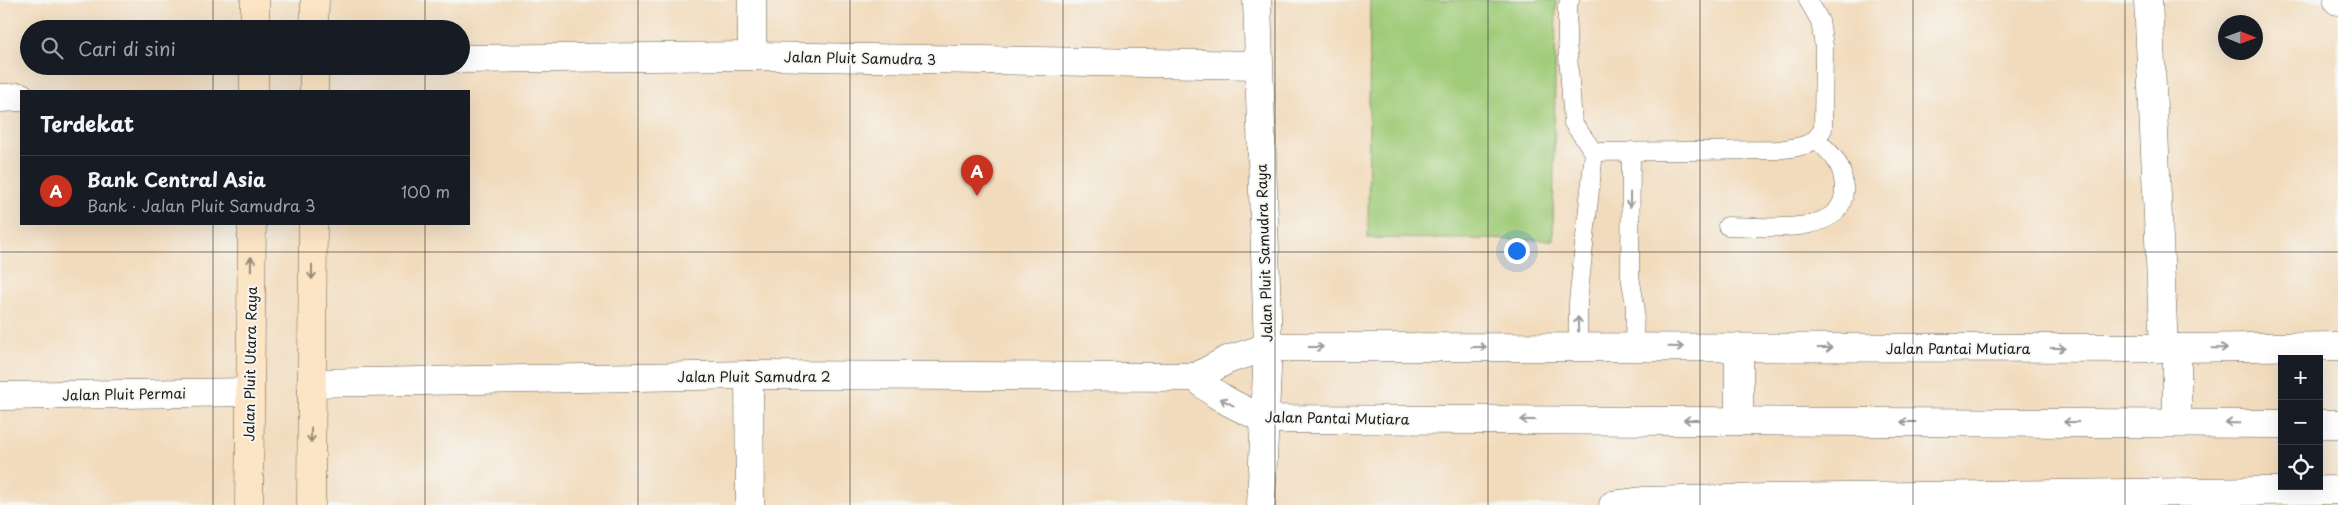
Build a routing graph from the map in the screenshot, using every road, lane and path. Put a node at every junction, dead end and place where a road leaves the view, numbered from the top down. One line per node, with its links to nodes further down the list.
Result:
1 (255, 0): 8 (street)
2 (315, 0): 9 (street)
3 (752, 0): 10 (street)
4 (1258, 0): 12 (street, Jalan Pluit Samudra Raya)
5 (1570, 0): 21 (lane)
6 (1808, 0): 19 (lane)
7 (2148, 0): 30 (street)
8 (255, 20)
9 (314, 20)
10 (752, 56): 11 (street, Jalan Pluit Samudra 3); 12 (street, Jalan Pluit Samudra 3)
11 (470, 58)
12 (1258, 65): 26 (street, Jalan Pluit Samudra Raya)
13 (254, 75): 15 (street)
14 (314, 75): 16 (street)
15 (254, 90)
16 (314, 90)
17 (0, 98): 18 (street)
18 (20, 98)
19 (1817, 140): 20 (lane); 24 (lane)
20 (1631, 151): 21 (lane); 28 (lane, one-way to 28)
21 (1594, 152): 27 (lane, one-way to 21)
22 (252, 225): 34 (street, Jalan Pluit Utara Raya, one-way to 22)
23 (313, 225): 33 (street, one-way to 33)
24 (1726, 226)
25 (2338, 346): 30 (street, Jalan Pantai Mutiara, one-way to 25)
26 (1268, 347): 27 (street, Jalan Pantai Mutiara, one-way to 27); 32 (street, Jalan Pantai Mutiara); 36 (street, Jalan Pluit Samudra Raya)
27 (1578, 347): 28 (street, Jalan Pantai Mutiara)
28 (1634, 347): 29 (street, Jalan Pantai Mutiara, one-way to 29)
29 (1739, 348): 30 (street, Jalan Pantai Mutiara, one-way to 30); 37 (street)
30 (2170, 348): 38 (street)
31 (749, 375): 32 (street, Jalan Pluit Samudra 2); 33 (street, Jalan Pluit Samudra 2); 47 (street)
32 (1196, 377): 36 (street, Jalan Pantai Mutiara, one-way to 32)
33 (311, 383): 46 (street, one-way to 46)
34 (249, 392): 35 (street, Jalan Pluit Permai); 45 (street, Jalan Pluit Utara Raya)
35 (0, 396)
36 (1264, 419): 37 (street, Jalan Pantai Mutiara, one-way to 36); 48 (street, Jalan Pluit Samudra Raya)
37 (1739, 421): 38 (street, Jalan Pantai Mutiara, one-way to 37)
38 (2178, 422): 39 (street, Jalan Pantai Mutiara, one-way to 38)
39 (2278, 424)
40 (2323, 424): 41 (street)
41 (2338, 424)
42 (2338, 490): 43 (street)
43 (2194, 498): 44 (street)
44 (1865, 500): 49 (street)
45 (249, 505)
46 (311, 505)
47 (750, 505)
48 (1261, 505)
49 (1613, 505)

